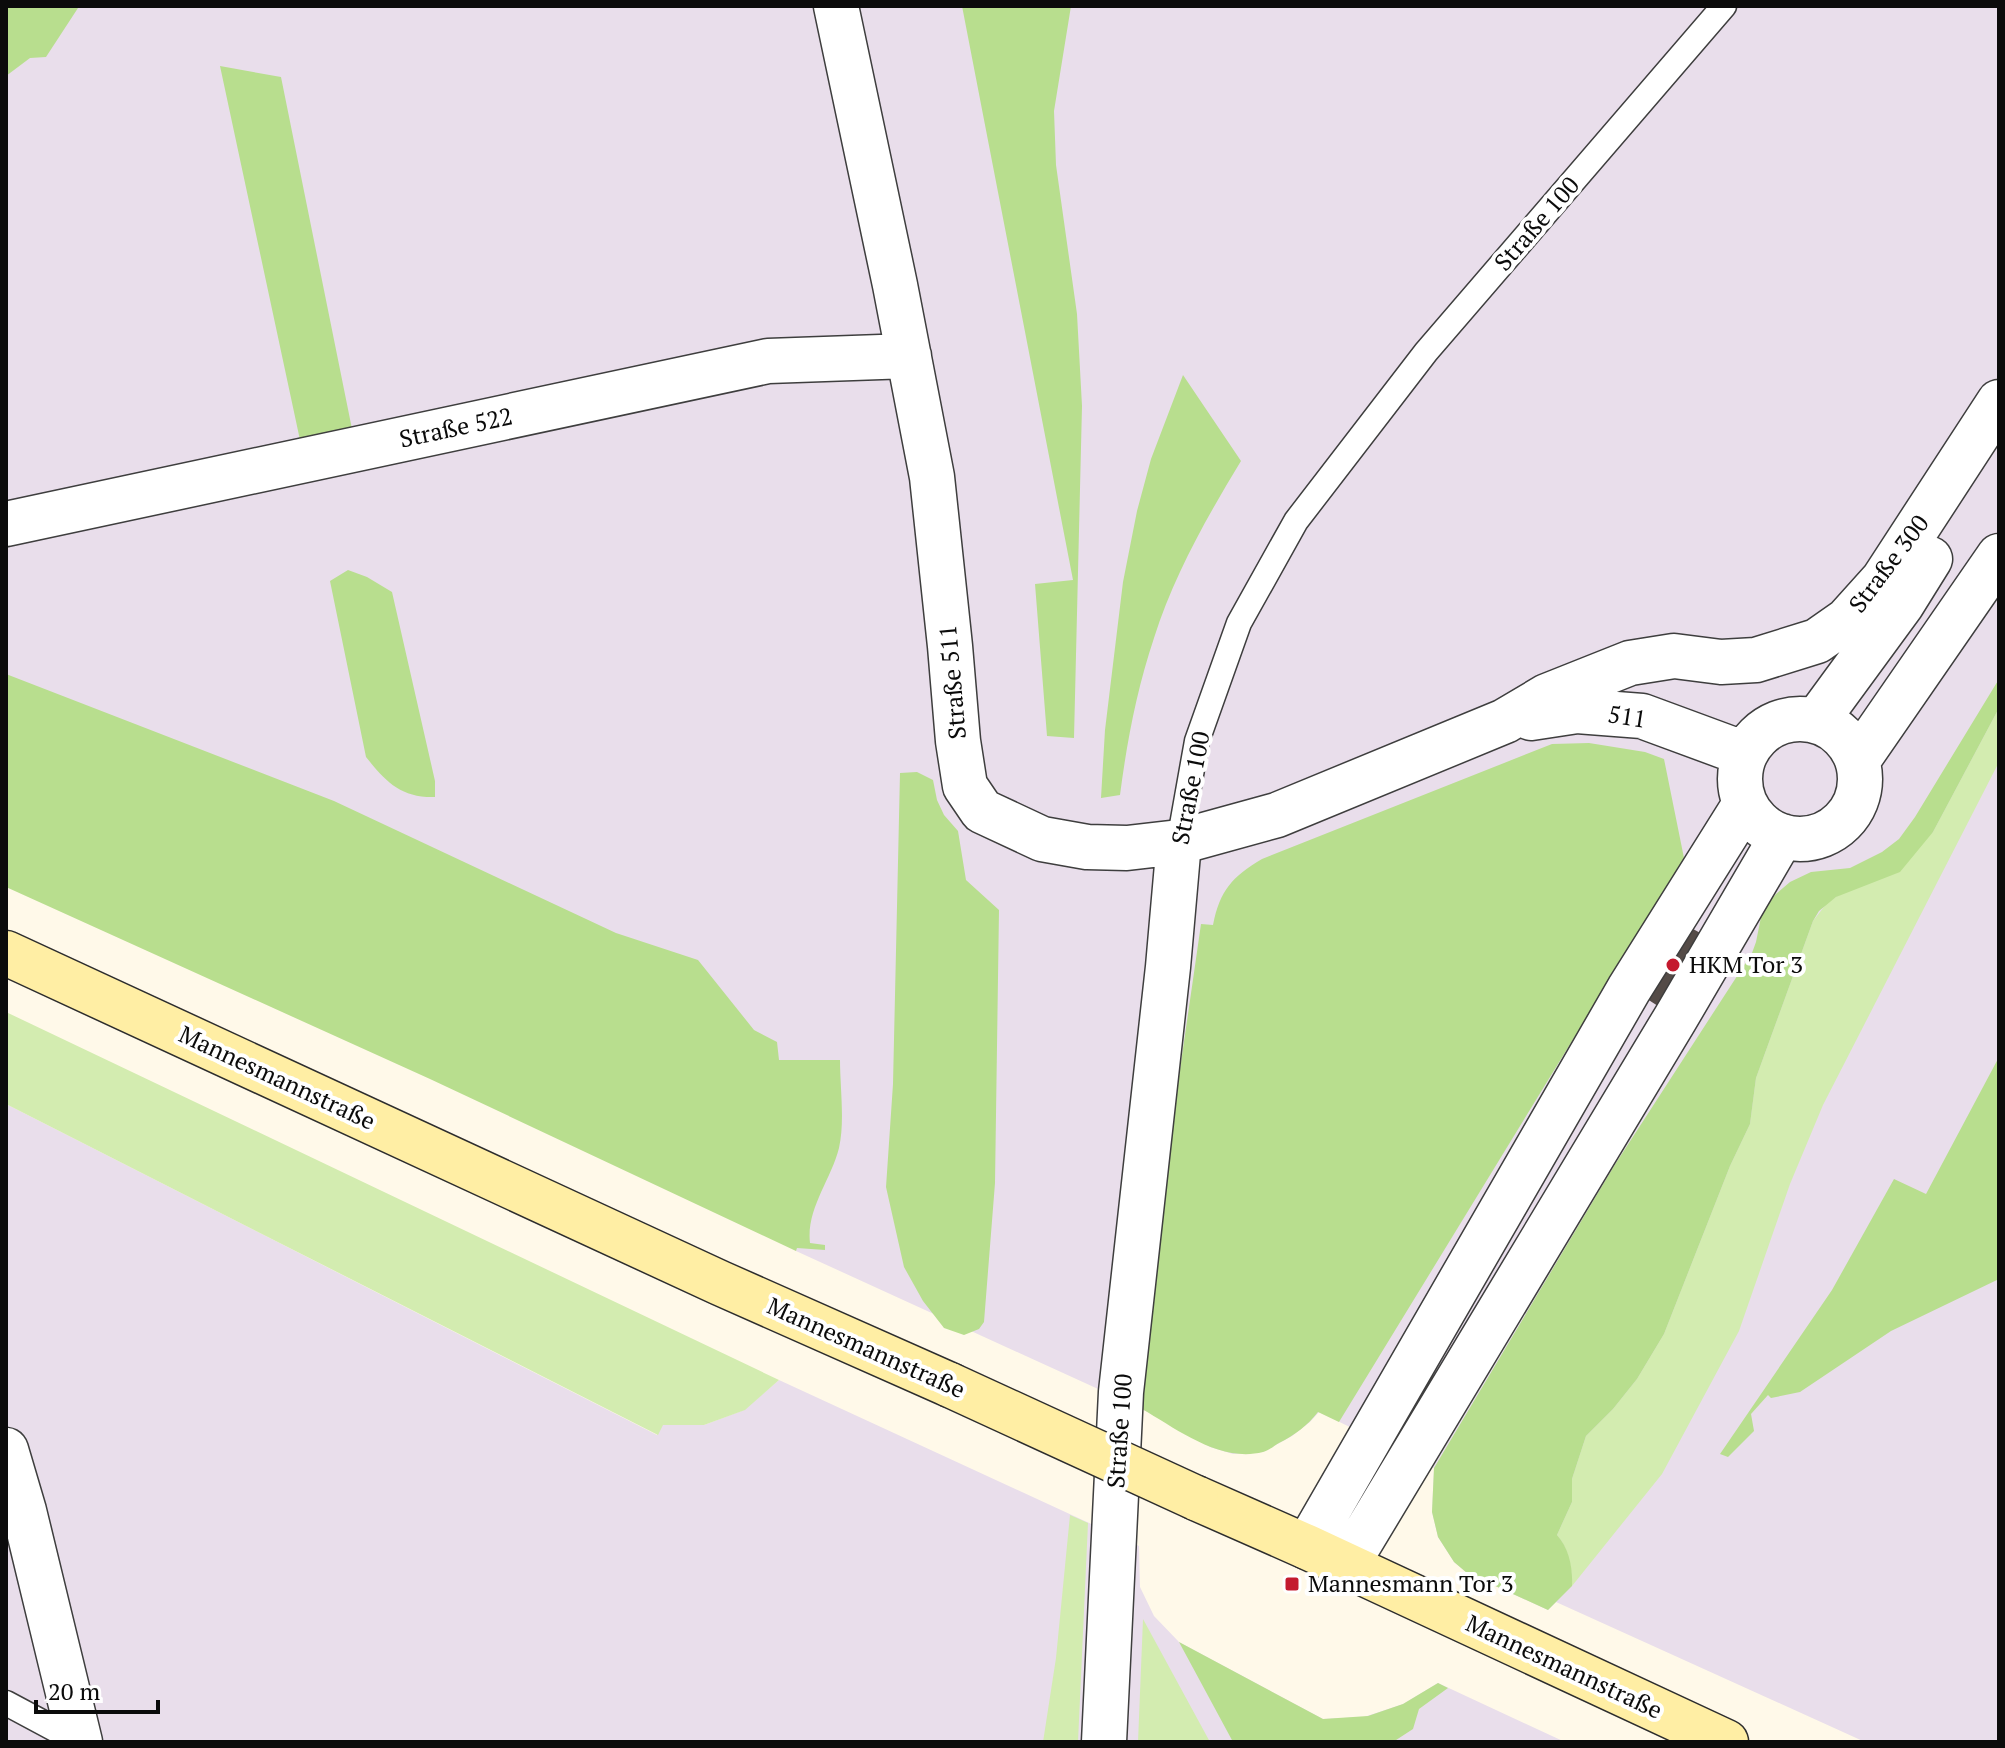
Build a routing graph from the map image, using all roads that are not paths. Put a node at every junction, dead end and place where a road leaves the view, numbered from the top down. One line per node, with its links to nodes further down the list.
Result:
1 (836, 6): 3 (street, Straße 511)
2 (1724, 6): 14 (lane, Straße 100)
3 (909, 356): 6 (street, Straße 522); 14 (street, Straße 511)
4 (1999, 402): 9 (street, Straße 300)
5 (1999, 448): 8 (street)
6 (6, 524)
7 (1999, 556): 11 (street)
8 (1817, 720): 10 (street); 11 (street)
9 (1505, 721): 10 (street, 511); 14 (street, Straße 511)
10 (1745, 754): 12 (street)
11 (1858, 760): 13 (street)
12 (1745, 804): 13 (street); 18 (street)
13 (1782, 836): 19 (street)
14 (1179, 842): 22 (street, Straße 100)
15 (6, 953): 18 (main road, Mannesmannstraße, bridge)
16 (6, 1450): 17 (street)
17 (15, 1506): 21 (street)
18 (1307, 1547): 19 (main road, Mannesmannstraße)
19 (1346, 1566): 23 (main road, Mannesmannstraße)
20 (6, 1703): 21 (lane)
21 (80, 1742)
22 (1104, 1742)
23 (1726, 1742)

